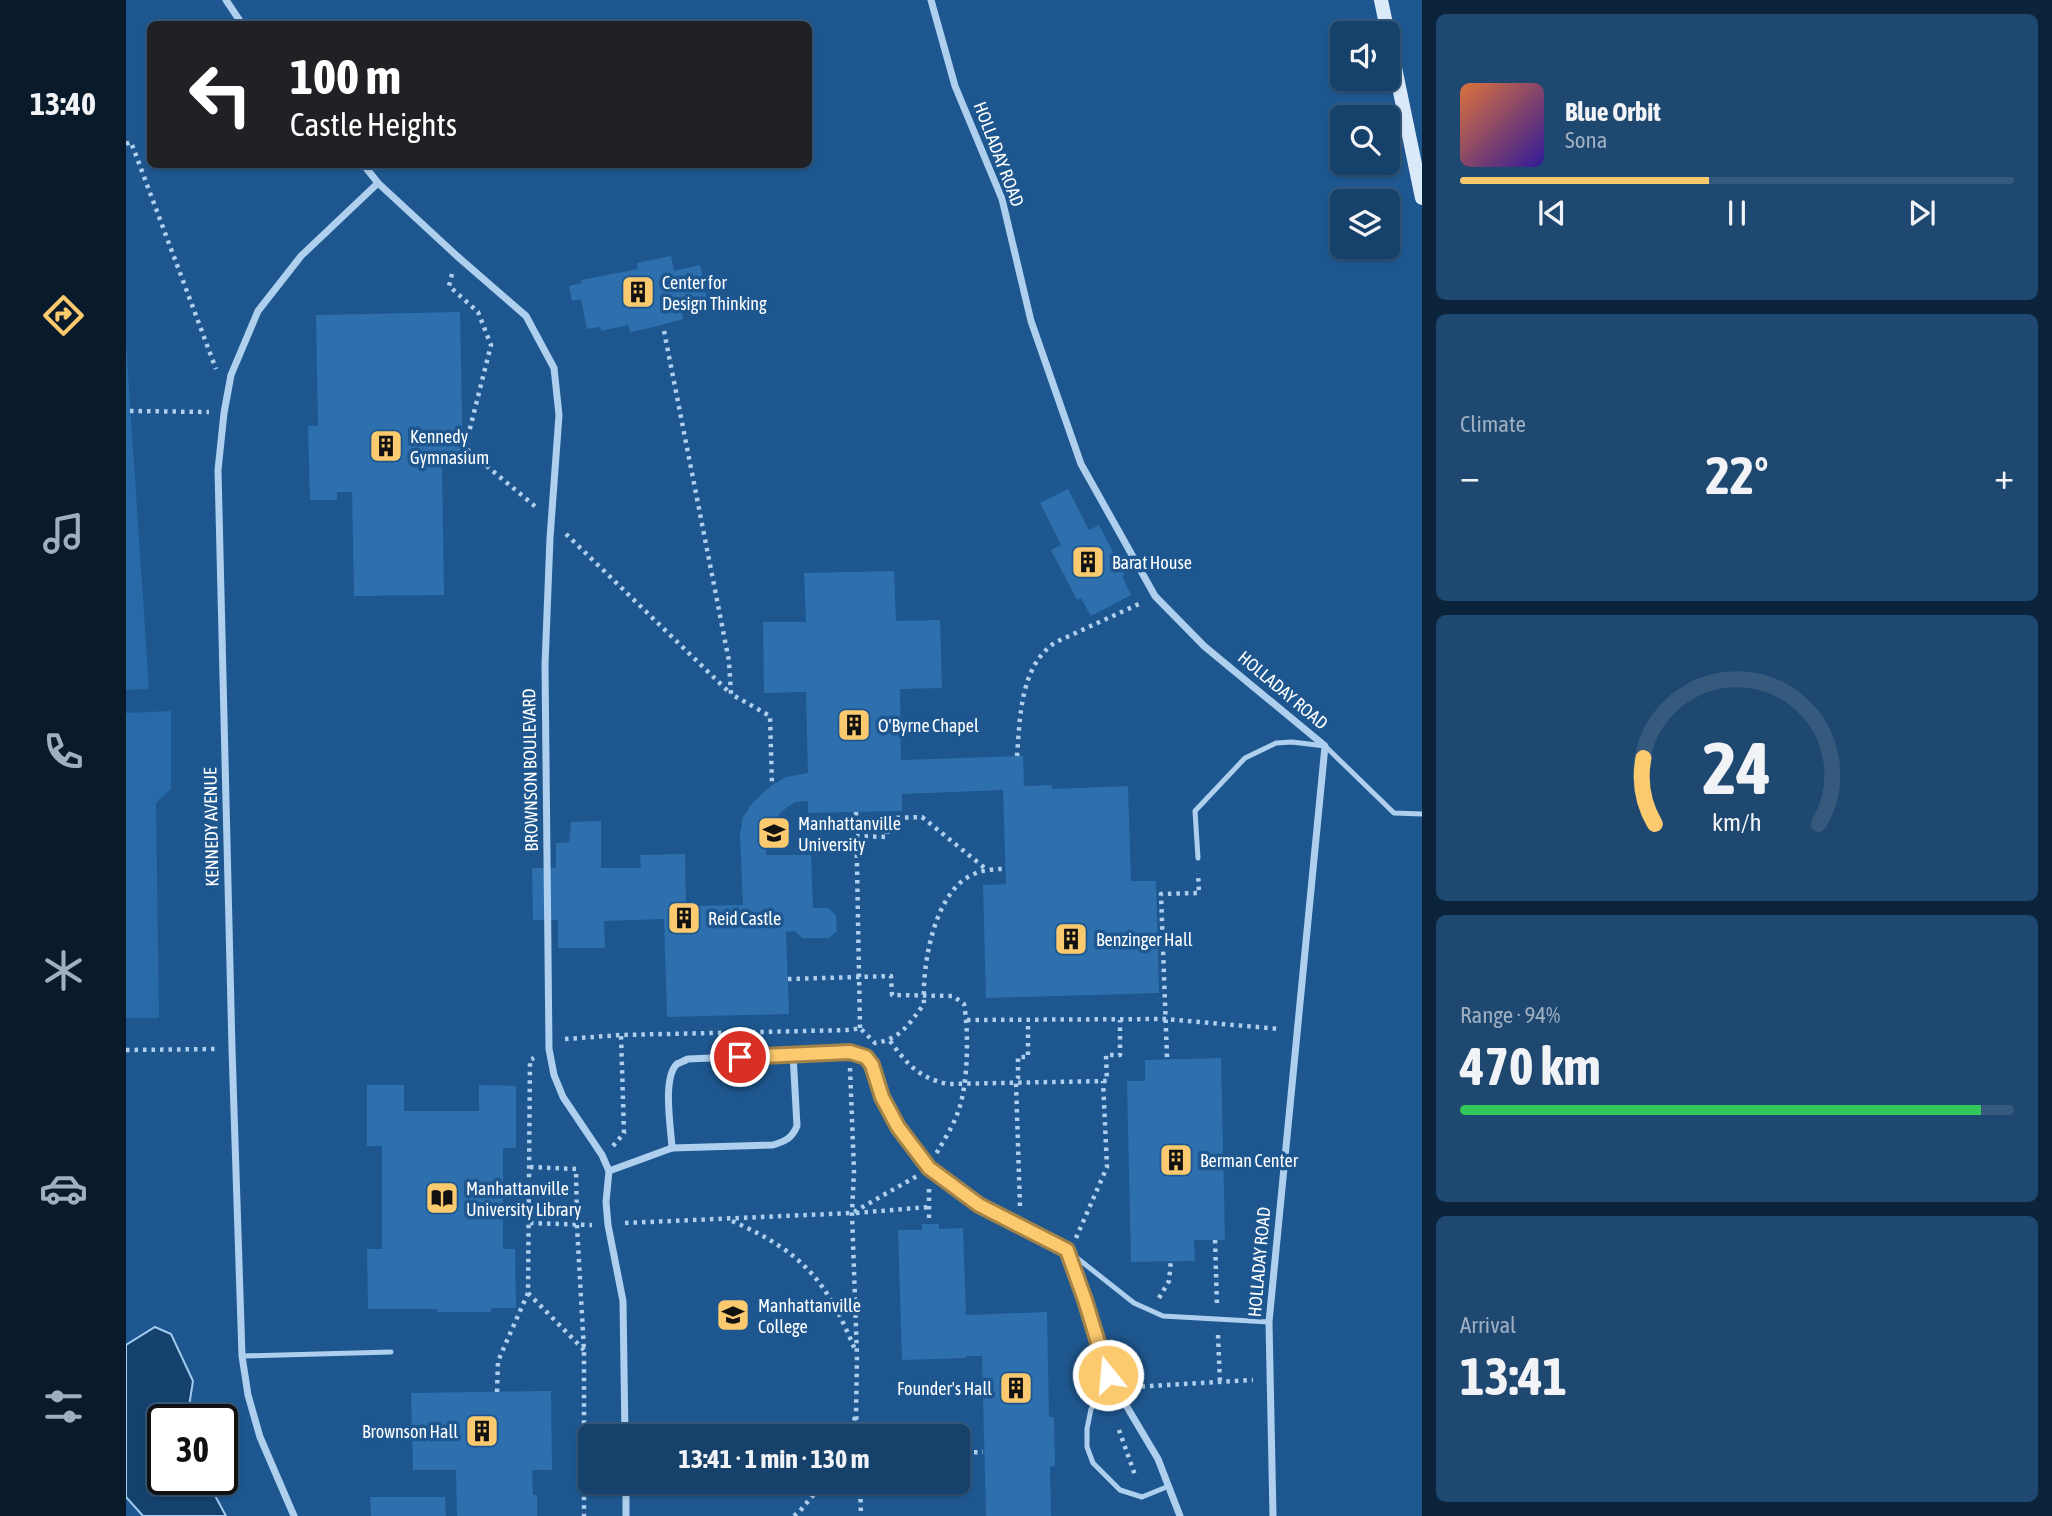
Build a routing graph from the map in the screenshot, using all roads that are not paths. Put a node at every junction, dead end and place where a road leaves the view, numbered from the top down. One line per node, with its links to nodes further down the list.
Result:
1 (226, 0): 4 (street)
2 (931, 0): 8 (street, HOLLADAY ROAD)
3 (1381, 0): 7 (main road)
4 (240, 21)
5 (366, 168): 6 (street, BROWNSON BOULEVARD)
6 (378, 183): 13 (street, BROWNSON BOULEVARD); 17 (street, KENNEDY AVENUE)
7 (1422, 198)
8 (1325, 746): 9 (lane); 10 (lane); 15 (street, HOLLADAY ROAD)
9 (1422, 814)
10 (1198, 858)
11 (793, 1054): 12 (street); 12 (street); 14 (street)
12 (672, 1148): 13 (street)
13 (609, 1171): 19 (street, BROWNSON BOULEVARD)
14 (1067, 1250): 15 (lane); 18 (street)
15 (1269, 1322): 25 (street, HOLLADAY ROAD)
16 (391, 1352): 17 (lane)
17 (242, 1356): 22 (street, KENNEDY AVENUE)
18 (1114, 1388): 20 (street); 20 (lane)
19 (625, 1424)
20 (1169, 1486): 24 (street)
21 (626, 1494): 23 (street)
22 (294, 1516)
23 (626, 1516)
24 (1180, 1516)
25 (1273, 1516)

